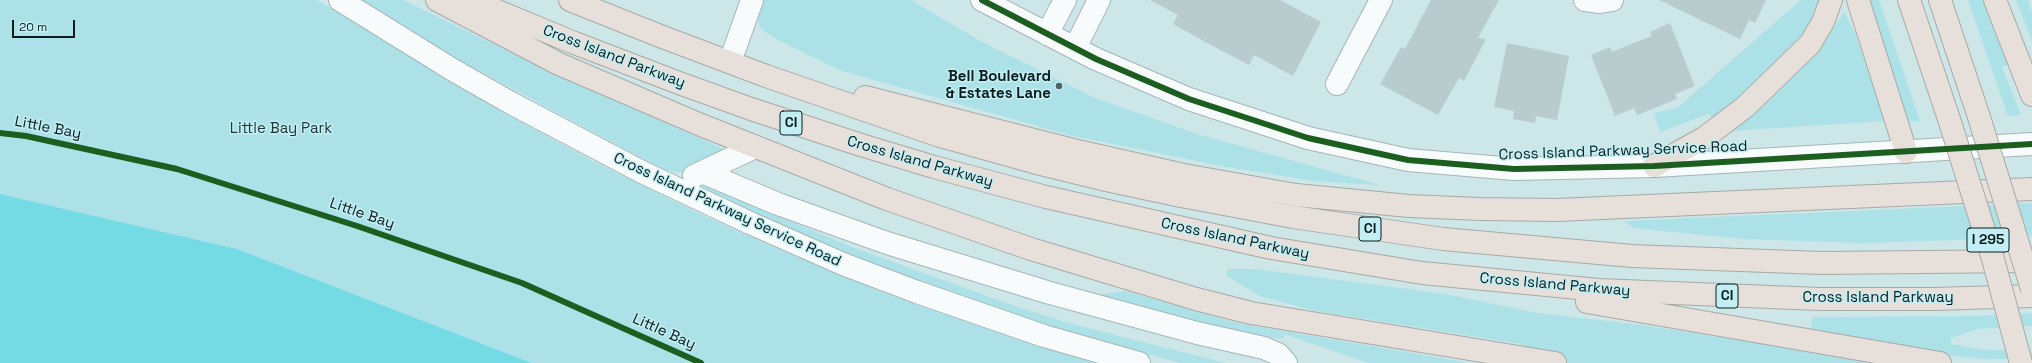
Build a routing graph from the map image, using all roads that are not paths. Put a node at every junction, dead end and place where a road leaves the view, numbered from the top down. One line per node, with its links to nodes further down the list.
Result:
1 (340, 0): 27 (street, Cross Island Parkway Service Road)
2 (437, 0): 23 (highway)
3 (471, 0): 30 (highway, Cross Island Parkway / CI)
4 (570, 0): 19 (highway, Cross Island Parkway / CI)
5 (752, 0): 19 (street)
6 (982, 0): 17 (street, Cross Island Parkway Service Road)
7 (1065, 0): 17 (street)
8 (1099, 0): 18 (street)
9 (1585, 0): 10 (street)
10 (1612, 0)
11 (1831, 0): 25 (highway)
12 (1858, 0): 24 (highway)
13 (1909, 0): 37 (highway, I 295, bridge)
14 (1940, 0): 31 (highway, I 295, bridge)
15 (1995, 0): 21 (highway)
16 (1373, 3): 20 (street)
17 (1047, 34): 18 (street, Cross Island Parkway Service Road)
18 (1075, 48): 25 (street, Cross Island Parkway Service Road)
19 (730, 62): 28 (highway); 29 (highway, Cross Island Parkway / CI)
20 (1337, 84)
21 (2032, 95)
22 (2032, 144): 24 (street, Cross Island Parkway Service Road)
23 (756, 147): 26 (street); 35 (highway)
24 (1906, 152): 25 (street, Cross Island Parkway Service Road)
25 (1654, 166)
26 (702, 172): 27 (street); 34 (street)
27 (671, 186): 33 (street, Cross Island Parkway Service Road)
28 (2032, 189)
29 (2032, 261)
30 (1422, 273): 32 (highway, Cross Island Parkway / CI); 36 (highway)
31 (2032, 289)
32 (2032, 296)
33 (1139, 363)
34 (1286, 363)
35 (1555, 363)
36 (1940, 363)
37 (2021, 363)

